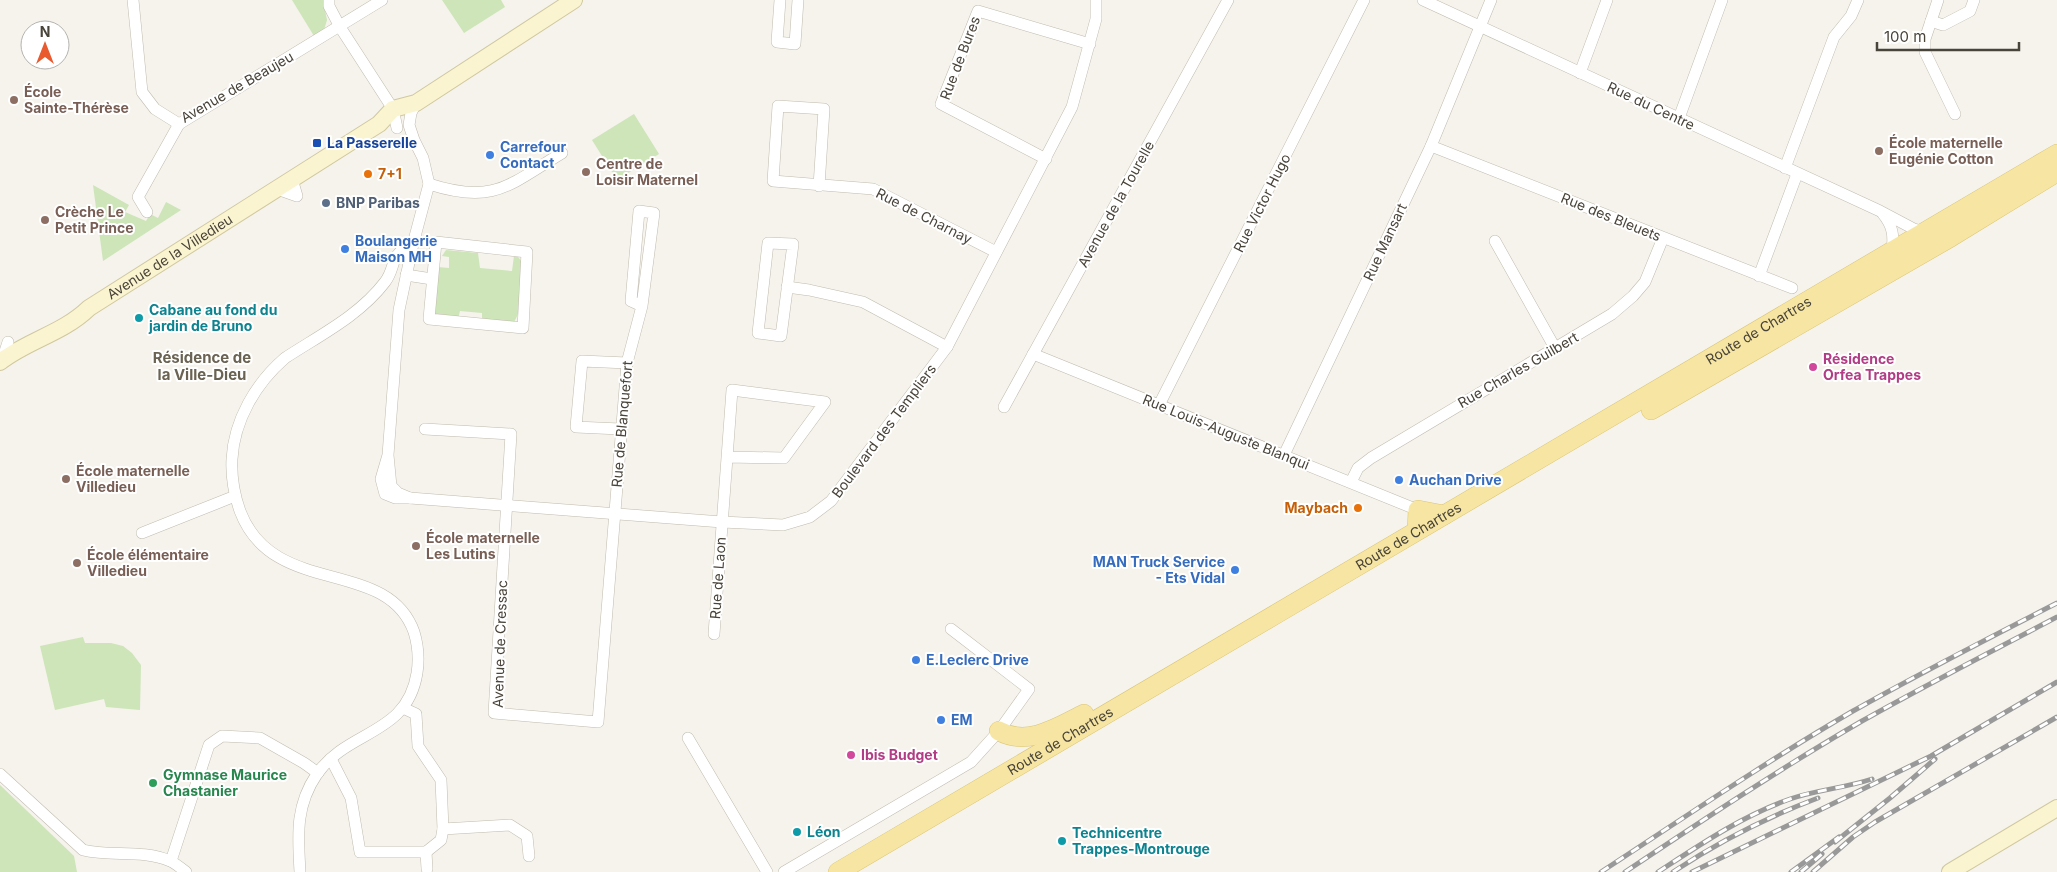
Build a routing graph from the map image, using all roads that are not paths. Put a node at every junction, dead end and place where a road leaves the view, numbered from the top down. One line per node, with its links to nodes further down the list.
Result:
1 (132, 0): 27 (street, Avenue de Beaujeu)
2 (329, 0): 19 (street)
3 (382, 0): 19 (street, Avenue de Beaujeu)
4 (574, 0): 18 (street, Avenue de la Villedieu)
5 (780, 0): 6 (street)
6 (798, 0)
7 (1096, 0): 21 (street, Boulevard des Templiers)
8 (1228, 0): 65 (street, Avenue de la Tourelle)
9 (1364, 0): 67 (street, Rue Victor Hugo)
10 (1423, 0): 20 (street, Rue du Centre)
11 (1491, 0): 20 (street, Rue Mansart)
12 (1606, 0): 22 (street)
13 (1722, 0): 26 (street)
14 (1858, 0): 36 (street)
15 (1938, 0): 17 (street)
16 (1974, 0): 17 (street)
17 (1931, 21): 25 (street)
18 (539, 22): 23 (street, Avenue de la Villedieu); 24 (street, Avenue de la Villedieu)
19 (340, 27): 24 (street); 27 (street, Avenue de Beaujeu)
20 (1481, 27): 22 (street, Rue du Centre); 32 (street, Rue Mansart)
21 (1090, 44): 35 (street, Boulevard des Templiers); 35 (street, Rue de Bures)
22 (1580, 73): 26 (street, Rue du Centre)
23 (416, 103): 24 (street, Avenue de la Villedieu); 29 (street)
24 (393, 109): 28 (street, Avenue de la Villedieu); 29 (street); 30 (street); 42 (street, Avenue de la Villedieu)
25 (1955, 114)
26 (1679, 118): 36 (street, Rue du Centre)
27 (179, 124): 44 (street)
28 (378, 124): 30 (street); 42 (street, Avenue de la Villedieu)
29 (409, 124): 31 (street, Boulevard des Templiers)
30 (397, 128): 31 (street)
31 (414, 140): 39 (street, Boulevard des Templiers)
32 (1431, 146): 47 (street, Rue des Bleuets); 71 (street, Rue Mansart)
33 (562, 153): 39 (street)
34 (2057, 154): 45 (main road, Route de Chartres)
35 (1046, 159): 51 (street, Boulevard des Templiers)
36 (1785, 168): 38 (street, Rue du Centre)
37 (2057, 172): 40 (main road, Route de Chartres)
38 (1797, 174): 43 (street, Rue du Centre); 54 (street)
39 (429, 184): 49 (street, Boulevard des Templiers)
40 (2037, 184): 46 (main road); 61 (main road, Route de Chartres)
41 (819, 186): 41 (street, Rue de Charnay); 51 (street, Rue de Charnay)
42 (249, 205): 64 (street, Avenue de la Villedieu)
43 (1880, 211): 45 (street, Rue du Centre); 50 (street)
44 (147, 212)
45 (1925, 232): 50 (main road, Route de Chartres)
46 (1981, 233)
47 (1662, 238): 54 (street, Rue des Bleuets); 63 (street, Rue Charles Guilbert)
48 (1495, 241): 63 (street)
49 (413, 244): 52 (street, Boulevard des Templiers); 55 (street)
50 (1892, 251): 78 (main road, Route de Chartres)
51 (996, 252): 62 (street, Boulevard des Templiers)
52 (410, 256): 53 (street, Boulevard des Templiers); 55 (street)
53 (406, 275): 56 (street); 75 (street, Boulevard des Templiers)
54 (1759, 276): 58 (street, Rue des Bleuets)
55 (388, 278): 74 (street)
56 (432, 279): 56 (street)
57 (787, 287): 57 (street); 62 (street)
58 (1792, 288)
59 (642, 306): 59 (street, Rue de Blanquefort); 66 (street, Rue de Blanquefort)
60 (1849, 309): 61 (main road)
61 (1784, 333): 102 (main road, Route de Chartres)
62 (947, 347): 79 (street, Boulevard des Templiers)
63 (1555, 348): 73 (street, Rue Charles Guilbert)
64 (3, 353)
65 (1034, 354): 67 (street, Rue Louis-Auguste Blanqui); 68 (street, Avenue de la Tourelle)
66 (627, 363): 70 (street, Rue de Blanquefort); 70 (street)
67 (1159, 405): 71 (street, Rue Louis-Auguste Blanqui)
68 (1004, 407)
69 (425, 429): 75 (street)
70 (620, 429): 77 (street, Rue de Blanquefort)
71 (1284, 455): 73 (street, Rue Louis-Auguste Blanqui)
72 (728, 457): 72 (street, Rue de Laon); 79 (street, Rue de Laon)
73 (1351, 482): 76 (street, Rue Louis-Auguste Blanqui)
74 (235, 496): 81 (street); 85 (street)
75 (507, 505): 77 (street, Boulevard des Templiers); 77 (street, Avenue de Cressac)
76 (1418, 510): 78 (main road); 80 (main road)
77 (614, 514): 79 (street, Boulevard des Templiers)
78 (1444, 515): 80 (main road, Route de Chartres)
79 (722, 522): 83 (street, Rue de Laon)
80 (1417, 530): 84 (main road, Route de Chartres)
81 (142, 532)
82 (951, 629): 86 (street)
83 (714, 634)
84 (1173, 675): 86 (main road); 101 (main road, Route de Chartres)
85 (403, 708): 88 (street); 92 (street)
86 (999, 731): 100 (street)
87 (688, 738): 99 (street)
88 (331, 759): 89 (street); 93 (street)
89 (318, 773): 95 (street); 98 (street)
90 (0, 774): 95 (street)
91 (2057, 808): 103 (street)
92 (443, 829): 93 (street); 94 (street)
93 (426, 852): 96 (street)
94 (530, 856)
95 (171, 861): 97 (street)
96 (427, 869)
97 (186, 872)
98 (300, 872)
99 (767, 872)
100 (784, 872)
101 (838, 872)
102 (862, 872)
103 (1950, 872)

